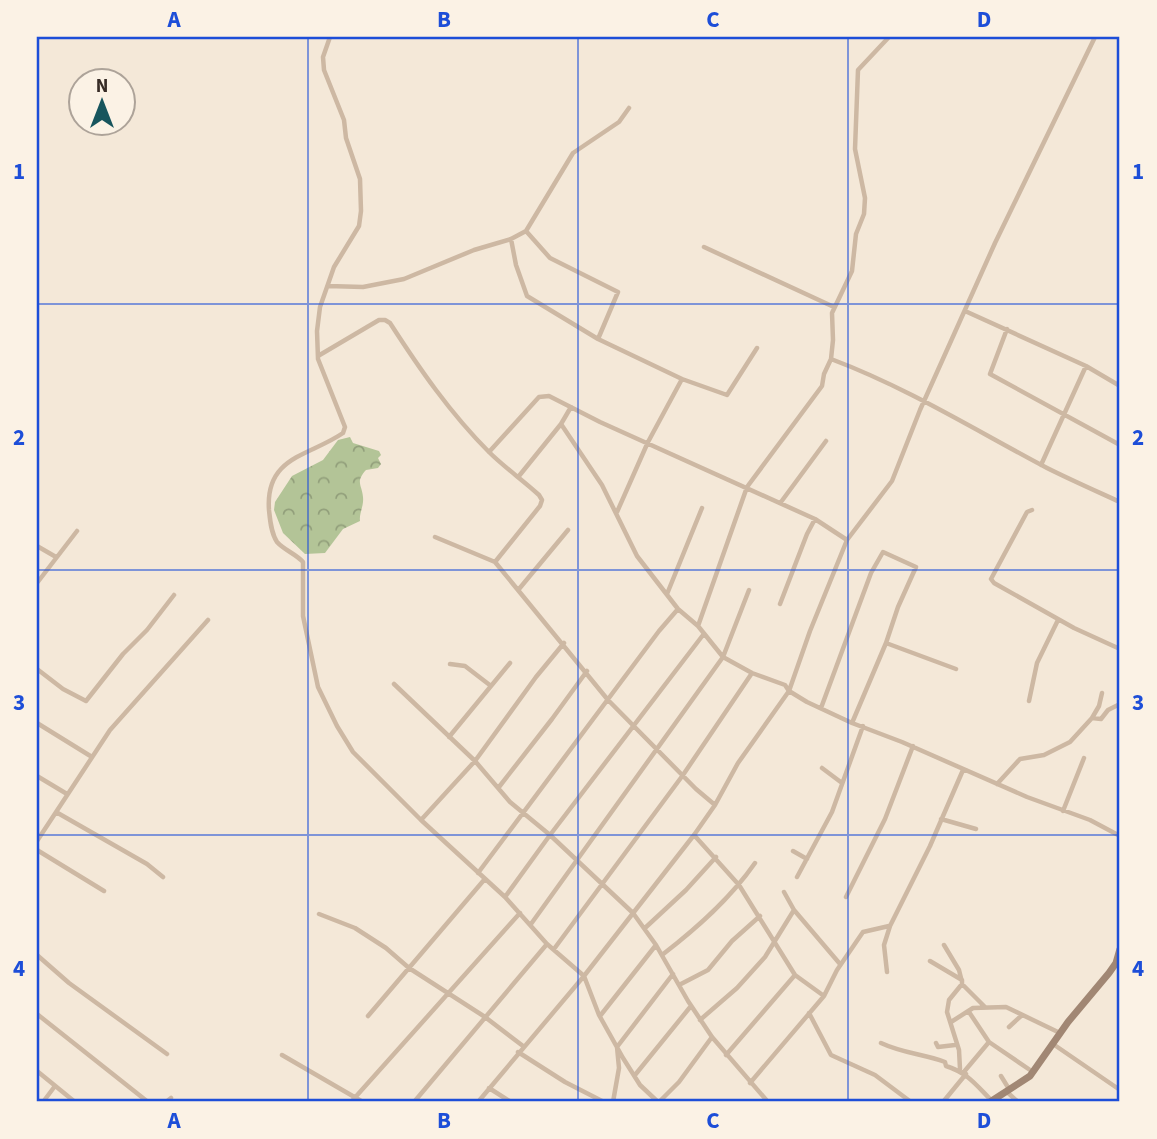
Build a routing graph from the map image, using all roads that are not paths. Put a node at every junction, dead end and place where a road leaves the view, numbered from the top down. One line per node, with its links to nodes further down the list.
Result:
1 (330, 37): 8 (street)
2 (889, 37): 9 (street)
3 (1095, 37): 10 (street)
4 (629, 108): 5 (street)
5 (526, 231): 6 (street); 12 (street)
6 (510, 239): 8 (street); 12 (street)
7 (704, 247): 9 (street)
8 (328, 286): 14 (street)
9 (834, 307): 15 (street)
10 (965, 311): 11 (street); 19 (street)
11 (1007, 328): 16 (street); 21 (street)
12 (598, 339): 17 (street)
13 (757, 348): 17 (street)
14 (318, 356): 26 (street); 96 (street)
15 (831, 359): 19 (street); 29 (street)
16 (1086, 366): 18 (street); 21 (street)
17 (682, 379): 24 (street)
18 (1120, 386)
19 (925, 400): 27 (street); 39 (street)
20 (571, 407): 22 (street); 24 (street); 26 (street)
21 (1064, 414): 25 (street); 27 (street)
22 (561, 424): 28 (street); 34 (street)
23 (826, 440): 30 (street)
24 (648, 442): 29 (street); 34 (street)
25 (1120, 445)
26 (489, 452): 28 (street)
27 (1041, 464): 31 (street)
28 (519, 476): 42 (street)
29 (747, 487): 30 (street); 52 (street)
30 (781, 502): 35 (street)
31 (1120, 502)
32 (702, 508): 46 (street)
33 (1032, 510): 51 (street)
34 (617, 512): 46 (street)
35 (815, 519): 39 (street); 48 (street)
36 (568, 530): 44 (street)
37 (77, 531): 41 (street)
38 (435, 537): 42 (street)
39 (847, 540): 66 (street)
40 (37, 546): 41 (street)
41 (56, 557): 43 (street)
42 (495, 562): 44 (street)
43 (37, 583)
44 (519, 590): 54 (street)
45 (749, 590): 57 (street)
46 (667, 594): 49 (street)
47 (174, 595): 60 (street)
48 (780, 604)
49 (678, 609): 52 (street); 68 (street)
50 (208, 620): 80 (street)
51 (1058, 620): 56 (street); 69 (street)
52 (698, 626): 53 (street)
53 (703, 635): 57 (street); 75 (street)
54 (564, 643): 62 (street); 82 (street)
55 (887, 643): 61 (street); 71 (street); 74 (street)
56 (1120, 649)
57 (723, 657): 63 (street); 79 (street)
58 (510, 663): 65 (street)
59 (450, 664): 65 (street)
60 (37, 669)
61 (956, 669)
62 (587, 671): 68 (street); 89 (street)
63 (752, 673): 66 (street); 85 (street)
64 (394, 684): 77 (street)
65 (491, 686): 77 (street)
66 (789, 691): 71 (street); 91 (street)
67 (1102, 693): 72 (street)
68 (608, 700): 75 (street); 94 (street)
69 (1029, 701)
70 (1120, 704): 72 (street)
71 (821, 708): 74 (street)
72 (1092, 718): 88 (street)
73 (37, 723): 80 (street)
74 (852, 723): 76 (street)
75 (633, 726): 79 (street); 99 (street)
76 (863, 726): 78 (street); 87 (street)
77 (449, 737): 82 (street)
78 (913, 746): 84 (street); 118 (street)
79 (658, 749): 85 (street); 107 (street)
80 (92, 757): 90 (street)
81 (1084, 758): 92 (street)
82 (475, 761): 89 (street); 96 (street)
83 (822, 768): 87 (street)
84 (963, 770): 88 (street); 95 (street)
85 (683, 775): 91 (street); 113 (street)
86 (37, 776): 90 (street)
87 (842, 783): 106 (street)
88 (997, 784): 92 (street)
89 (498, 788): 94 (street)
90 (67, 794): 93 (street)
91 (715, 805): 100 (street)
92 (1063, 811): 101 (street)
93 (56, 812): 98 (street); 110 (street)
94 (523, 812): 99 (street); 109 (street)
95 (941, 819): 97 (street); 125 (street)
96 (421, 820): 109 (street)
97 (976, 829)
98 (39, 832): 102 (street)
99 (550, 835): 107 (street); 117 (street)
100 (694, 835): 105 (street); 121 (street)
101 (1120, 836)
102 (37, 841)
103 (37, 850): 115 (street)
104 (793, 851): 106 (street)
105 (716, 857): 114 (street); 126 (street)
106 (807, 859): 111 (street)
107 (578, 861): 113 (street); 124 (street)
108 (755, 863): 114 (street)
109 (478, 873): 112 (street)
110 (163, 877)
111 (797, 877)
112 (484, 880): 117 (street); 137 (street)
113 (602, 884): 121 (street); 131 (street)
114 (739, 885): 123 (street); 133 (street)
115 (104, 891)
116 (784, 892): 119 (street)
117 (505, 897): 120 (street)
118 (846, 898)
119 (794, 909): 127 (street); 136 (street)
120 (520, 913): 124 (street); 144 (street)
121 (633, 913): 126 (street); 141 (street)
122 (320, 914): 137 (street)
123 (760, 916): 127 (street); 143 (street)
124 (531, 923): 128 (street)
125 (890, 926): 136 (street); 138 (street)
126 (645, 928): 129 (street)
127 (776, 941): 140 (street); 155 (street)
128 (547, 944): 131 (street); 154 (street)
129 (656, 945): 133 (street); 153 (street)
130 (944, 945): 142 (street)
131 (554, 949): 141 (street)
132 (1120, 949): 158 (street)
133 (662, 955): 139 (street)
134 (37, 956): 168 (street)
135 (930, 961): 142 (street)
136 (840, 964): 145 (street)
137 (409, 968): 144 (street); 152 (street)
138 (887, 972)
139 (673, 974): 143 (street); 166 (street)
140 (795, 975): 145 (street); 170 (street)
141 (584, 976): 153 (street); 165 (street)
142 (962, 982): 147 (street); 156 (street)
143 (679, 985): 146 (street)
144 (447, 994): 154 (street); 183 (street)
145 (824, 996): 149 (street)
146 (691, 1006): 155 (street); 174 (street)
147 (984, 1007): 148 (street); 151 (street)
148 (969, 1012): 156 (street); 161 (street)
149 (809, 1013): 176 (street); 197 (street)
150 (37, 1014): 186 (street)
151 (1022, 1015): 157 (street); 158 (street)
152 (368, 1016)
153 (600, 1016): 166 (street)
154 (485, 1017): 165 (street); 189 (street)
155 (700, 1020): 159 (street)
156 (951, 1021): 164 (street)
157 (1009, 1027)
158 (1060, 1034): 163 (street)
159 (712, 1037): 170 (street); 195 (street)
160 (936, 1042): 164 (street)
161 (989, 1042): 172 (street); 173 (street)
162 (881, 1043): 172 (street)
163 (1053, 1044): 173 (street); 180 (street)
164 (955, 1045): 172 (street)
165 (523, 1046): 167 (street)
166 (617, 1047): 174 (street); 193 (street)
167 (518, 1052): 178 (street); 192 (street)
168 (167, 1054)
169 (282, 1055): 183 (street)
170 (726, 1055): 176 (street)
171 (37, 1071): 177 (street)
172 (963, 1072): 198 (street); 199 (street)
173 (1033, 1072): 179 (street)
174 (635, 1075): 181 (street)
175 (1001, 1076): 179 (street)
176 (750, 1083): 196 (street)
177 (55, 1086): 184 (street); 185 (street)
178 (489, 1088): 190 (street); 191 (street)
179 (1007, 1090): 199 (street); 200 (street)
180 (1120, 1090)
181 (647, 1091): 194 (street); 195 (street)
182 (171, 1098): 187 (street)
183 (353, 1100): 188 (street)
184 (43, 1102)
185 (75, 1102)
186 (148, 1102)
187 (166, 1102)
188 (363, 1102)
189 (414, 1102)
190 (478, 1102)
191 (512, 1102)
192 (604, 1102)
193 (613, 1102)
194 (647, 1102)
195 (659, 1102)
196 (768, 1102)
197 (911, 1102)
198 (943, 1102)
199 (991, 1102)
200 (1018, 1102)

